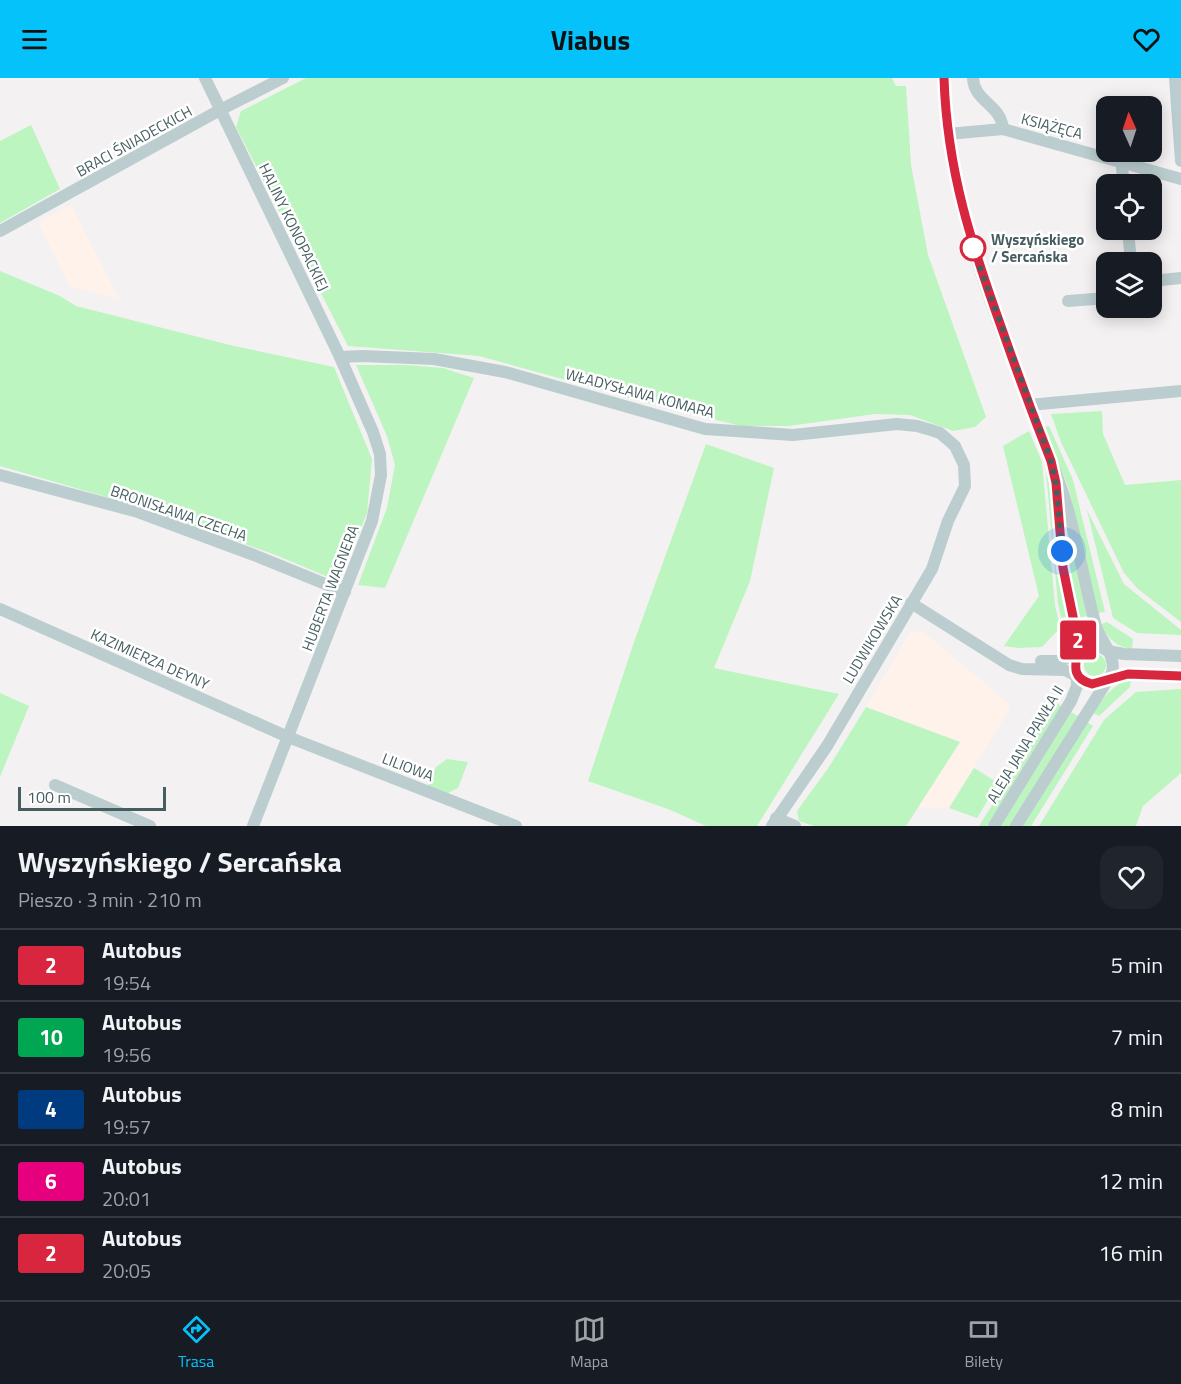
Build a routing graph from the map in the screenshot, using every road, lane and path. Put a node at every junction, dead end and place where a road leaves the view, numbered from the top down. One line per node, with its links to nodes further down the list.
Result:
1 (205, 78): 6 (street, HALINY KONOPACKIEJ)
2 (283, 78): 6 (street, BRACI ŚNIADECKICH)
3 (944, 78): 8 (street)
4 (973, 78): 7 (street)
5 (1175, 78): 10 (street)
6 (220, 110): 14 (street, BRACI ŚNIADECKICH); 19 (street, HALINY KONOPACKIEJ)
7 (1003, 129): 8 (street, KSIĄŻĘCA); 9 (street, KSIĄŻĘCA)
8 (948, 134): 21 (street)
9 (1096, 154)
10 (1181, 161)
11 (1124, 162): 12 (street); 13 (street, KSIĄŻĘCA)
12 (1123, 174)
13 (1181, 179)
14 (0, 231)
15 (1181, 278): 16 (street)
16 (1162, 280)
17 (1096, 299): 18 (street)
18 (1068, 301)
19 (340, 357): 22 (street, WŁADYSŁAWA KOMARA); 25 (street, HUBERTA WAGNERA)
20 (1181, 391): 21 (street)
21 (1029, 405): 23 (street)
22 (960, 454): 26 (street, LUDWIKOWSKA)
23 (1051, 461): 28 (street); 29 (street)
24 (0, 475): 25 (street, BRONISŁAWA CZECHA)
25 (345, 592): 35 (street, HUBERTA WAGNERA)
26 (911, 603): 31 (street); 37 (street, LUDWIKOWSKA)
27 (0, 609): 35 (street, KAZIMIERZA DEYNY)
28 (1108, 651): 29 (street); 30 (street); 34 (street)
29 (1079, 653): 31 (street); 32 (street)
30 (1181, 656)
31 (998, 658): 32 (street)
32 (1078, 676): 34 (street); 42 (street, ALEJA JANA PAWŁA II)
33 (1181, 676): 34 (street)
34 (1107, 680): 43 (street)
35 (288, 737): 39 (street, HUBERTA WAGNERA); 40 (street, LILIOWA)
36 (55, 785): 38 (street)
37 (774, 822): 41 (street)
38 (150, 826)
39 (253, 826)
40 (516, 826)
41 (795, 826)
42 (994, 826)
43 (1016, 826)

